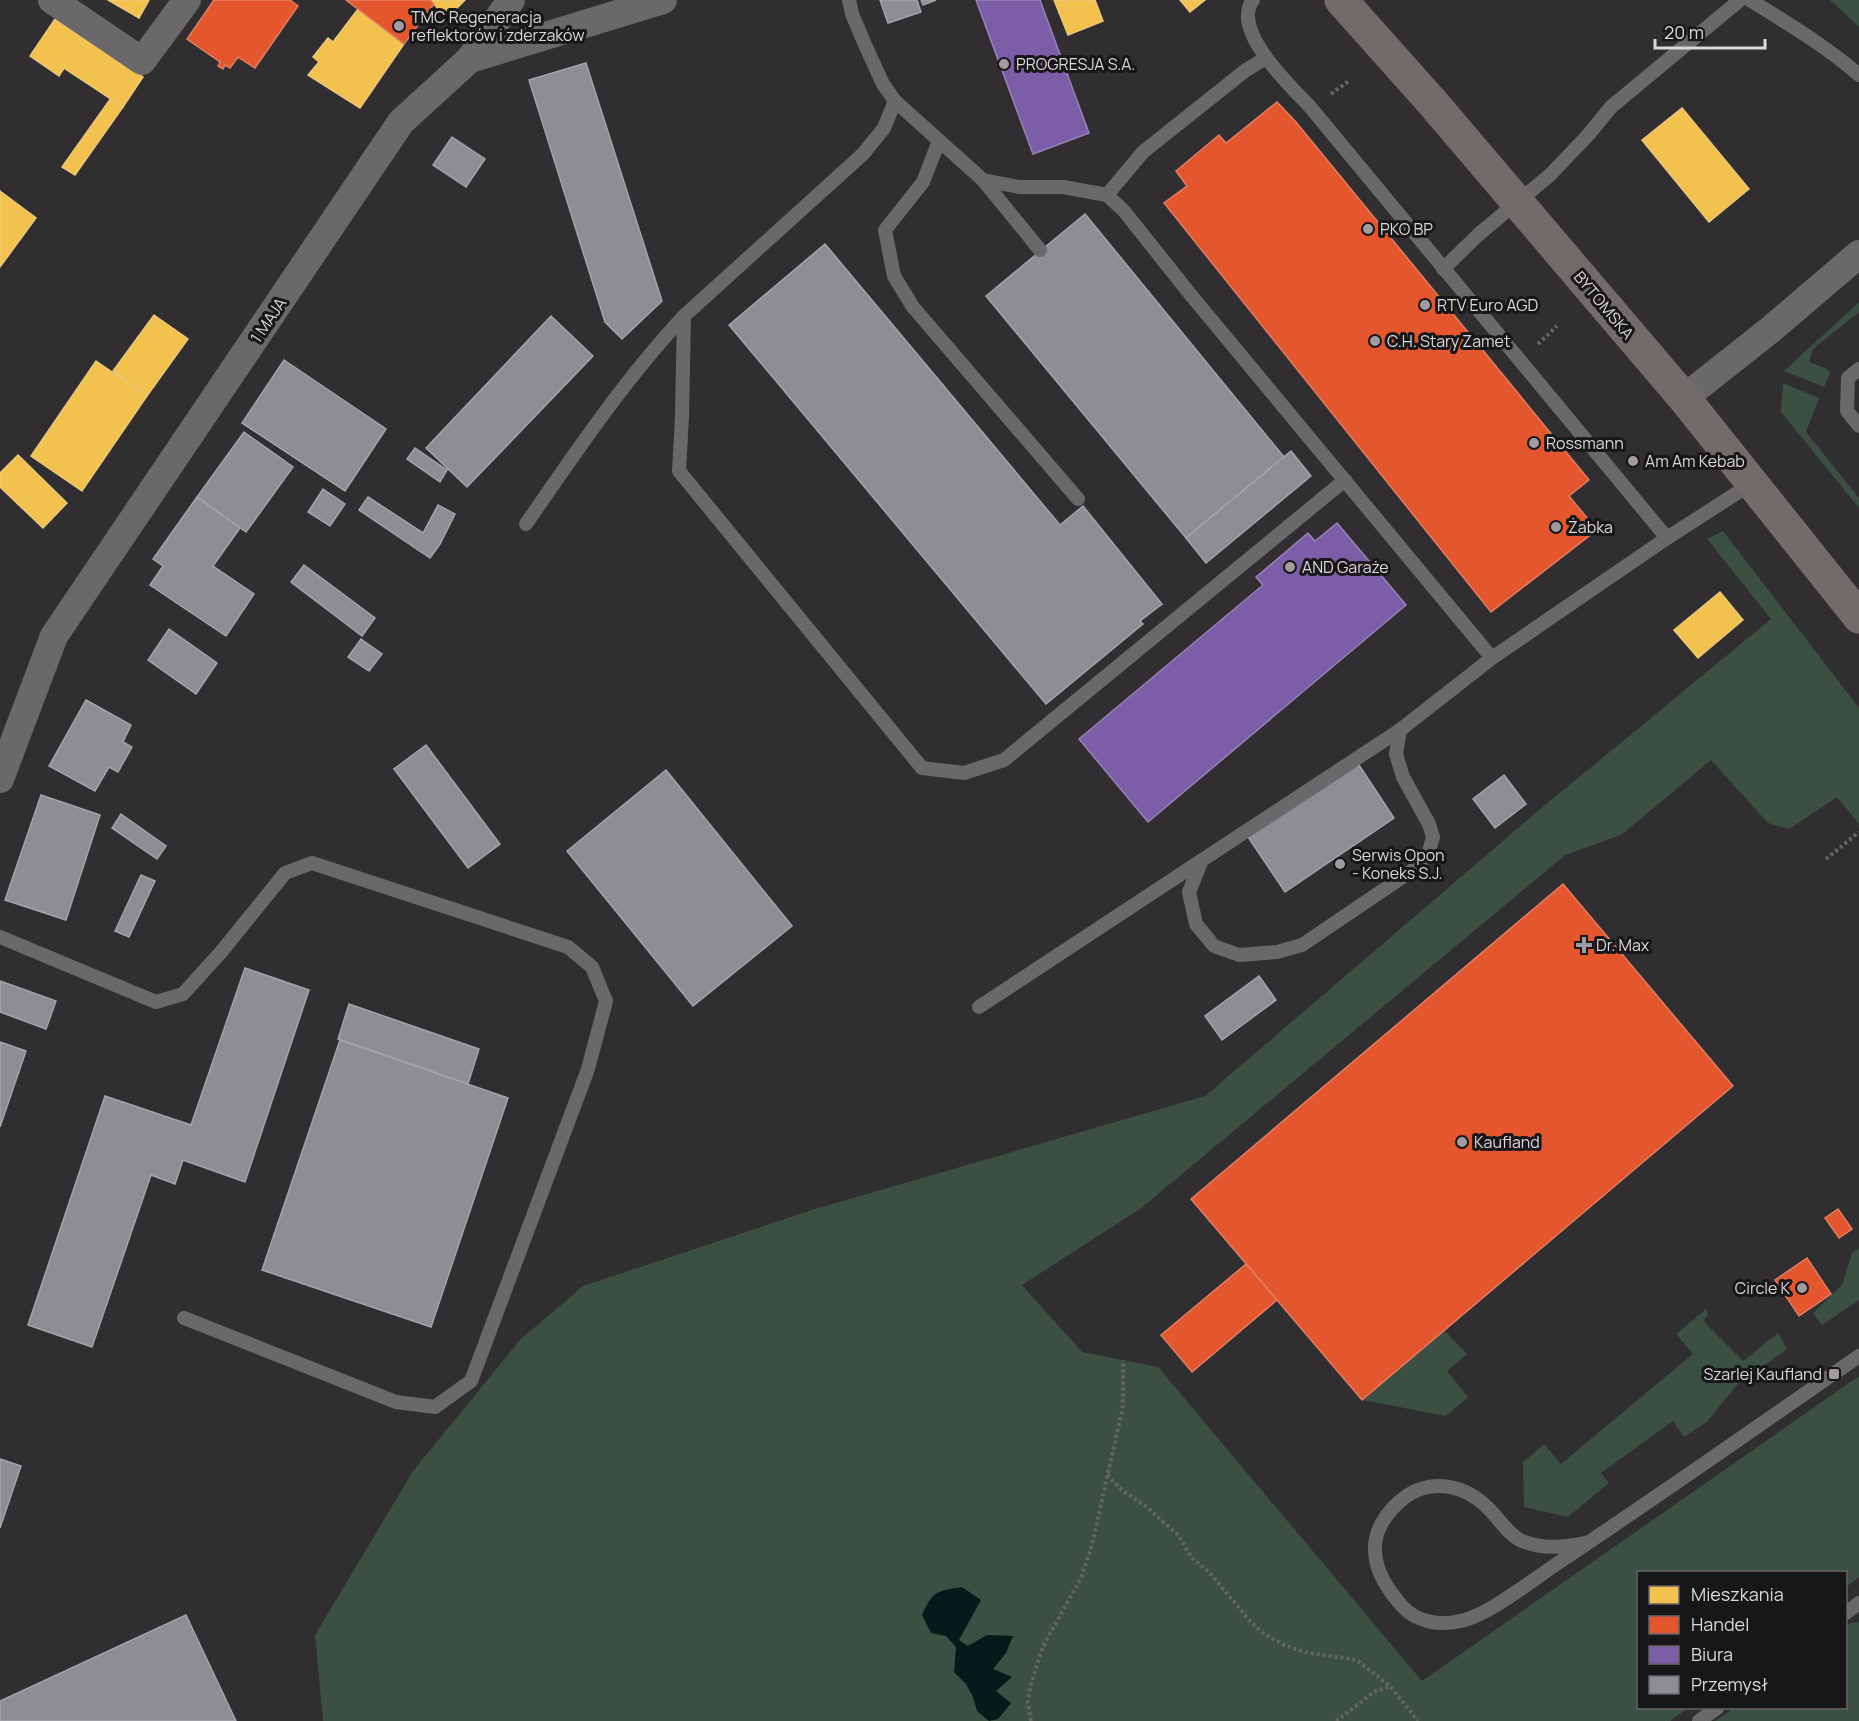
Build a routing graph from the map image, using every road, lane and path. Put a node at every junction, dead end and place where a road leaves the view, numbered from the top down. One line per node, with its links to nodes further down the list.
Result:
1 (52, 0): 2 (street)
2 (188, 0)
3 (511, 0): 11 (street)
4 (663, 0): 11 (street, 1 MAJA)
5 (849, 0): 13 (lane)
6 (1253, 0): 10 (lane)
7 (1341, 0): 17 (street, BYTOMSKA)
8 (1740, 0): 17 (lane)
9 (1750, 0): 12 (lane)
10 (1266, 58): 16 (lane); 20 (lane)
11 (470, 59): 33 (street, 1 MAJA)
12 (1859, 75)
13 (895, 101): 14 (lane); 21 (lane)
14 (939, 141): 15 (lane); 27 (lane)
15 (983, 180): 16 (lane); 18 (lane)
16 (1107, 195): 25 (lane)
17 (1516, 202): 20 (lane); 23 (street, BYTOMSKA)
18 (1040, 250)
19 (1859, 254): 23 (street)
20 (1443, 269): 29 (lane)
21 (684, 316): 25 (lane); 28 (lane)
22 (1859, 369): 24 (lane)
23 (1684, 398): 26 (street, BYTOMSKA)
24 (1859, 426)
25 (1345, 480): 31 (lane)
26 (1751, 484): 29 (lane); 30 (street, BYTOMSKA)
27 (1078, 499)
28 (526, 524)
29 (1667, 538): 31 (lane)
30 (1859, 617)
31 (1492, 658): 32 (lane)
32 (1400, 730): 36 (lane); 36 (lane)
33 (0, 779)
34 (1859, 832): 35 (path)
35 (1826, 859)
36 (1202, 860): 38 (lane)
37 (0, 937): 39 (lane)
38 (979, 1007)
39 (184, 1318)
40 (1859, 1356): 43 (lane)
41 (1123, 1360): 42 (path)
42 (1107, 1475): 44 (path); 46 (path)
43 (1589, 1542): 43 (lane)
44 (1390, 1686): 47 (path); 48 (path)
45 (1714, 1709): 49 (lane)
46 (1031, 1721)
47 (1336, 1721)
48 (1418, 1721)
49 (1699, 1721)

